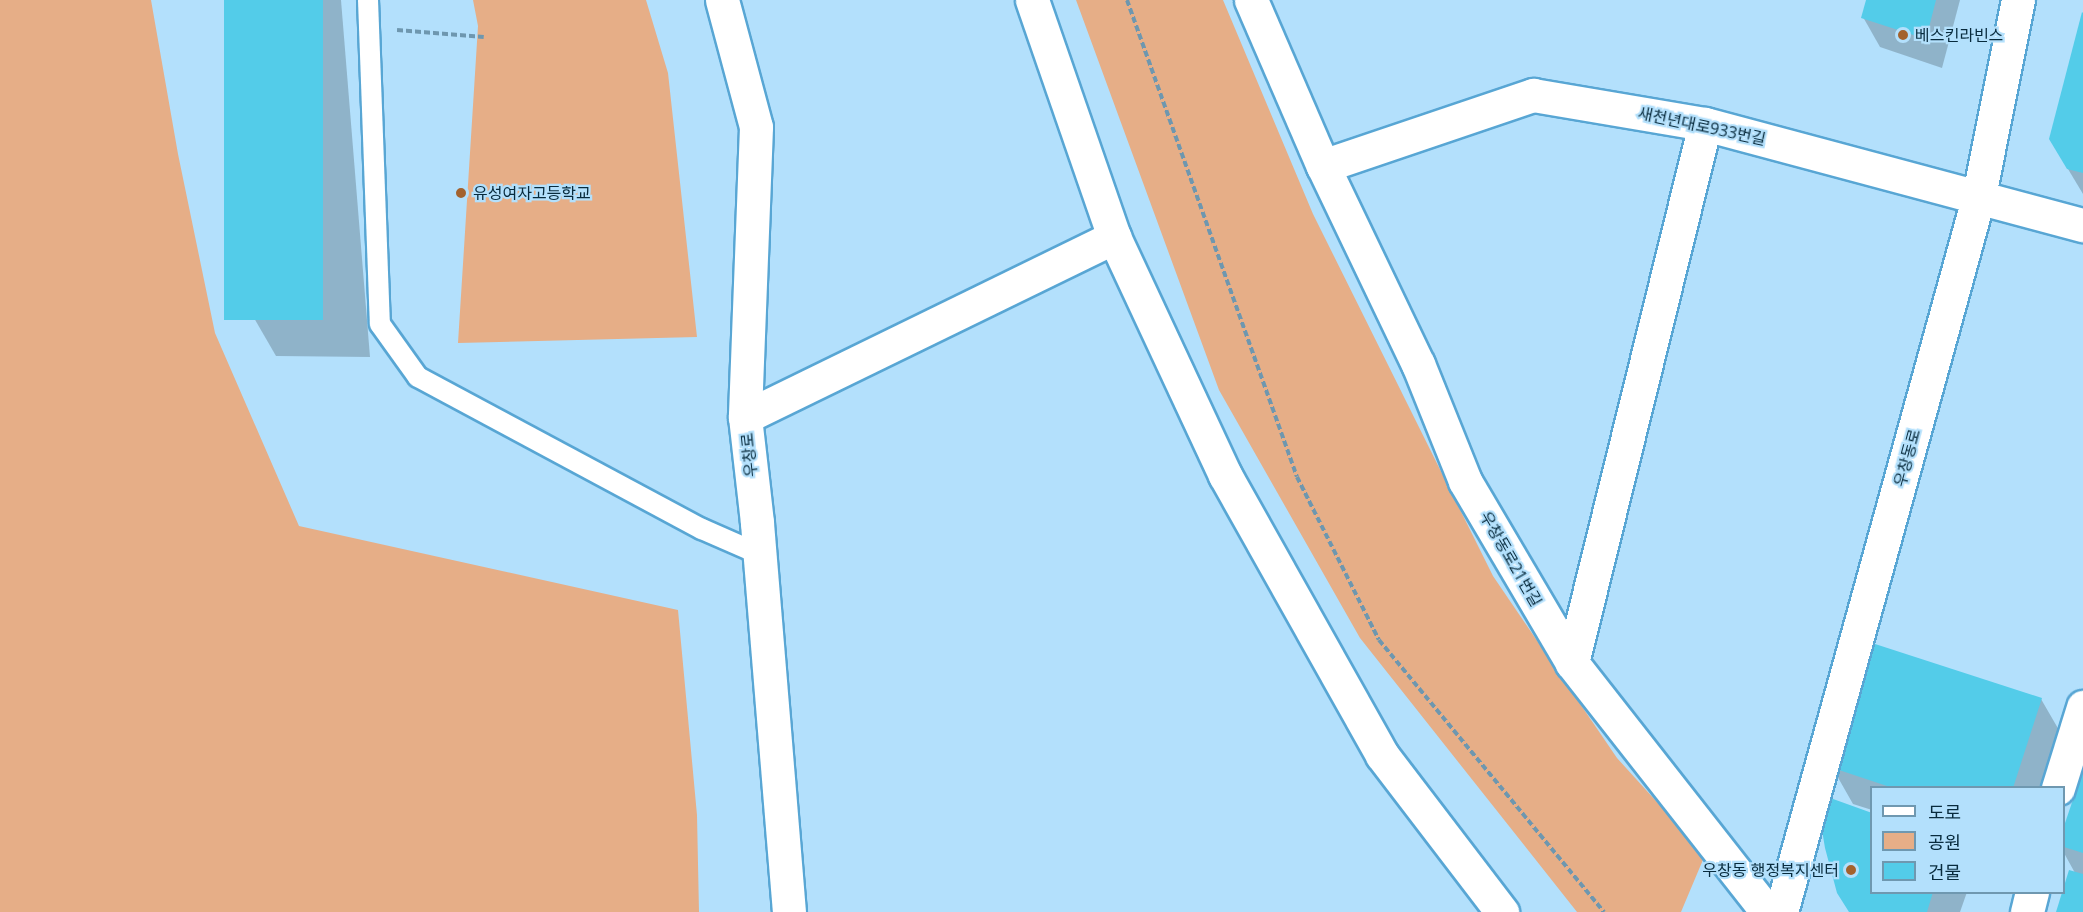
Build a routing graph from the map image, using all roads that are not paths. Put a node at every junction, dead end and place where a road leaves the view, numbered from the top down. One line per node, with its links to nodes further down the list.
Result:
1 (368, 0): 12 (lane)
2 (723, 0): 11 (street, 우창로)
3 (1032, 0): 10 (street)
4 (1251, 0): 7 (street, 우창동로21번길)
5 (2018, 0): 8 (street, 우창동로)
6 (1705, 124): 7 (street, 새천년대로933번길); 8 (street, 새천년대로933번길); 13 (street)
7 (1323, 166): 13 (street, 우창동로21번길)
8 (1979, 195): 9 (street, 새천년대로933번길); 20 (street, 우창동로)
9 (2083, 225)
10 (1114, 237): 11 (street); 18 (street)
11 (745, 417): 12 (street, 우창로)
12 (759, 554): 17 (street, 우창로)
13 (1572, 663): 19 (street, 우창동로21번길)
14 (2083, 707): 15 (street)
15 (2059, 786)
16 (2032, 894): 21 (street)
17 (789, 912)
18 (1502, 912)
19 (1767, 912)
20 (1781, 912)
21 (2027, 912)

